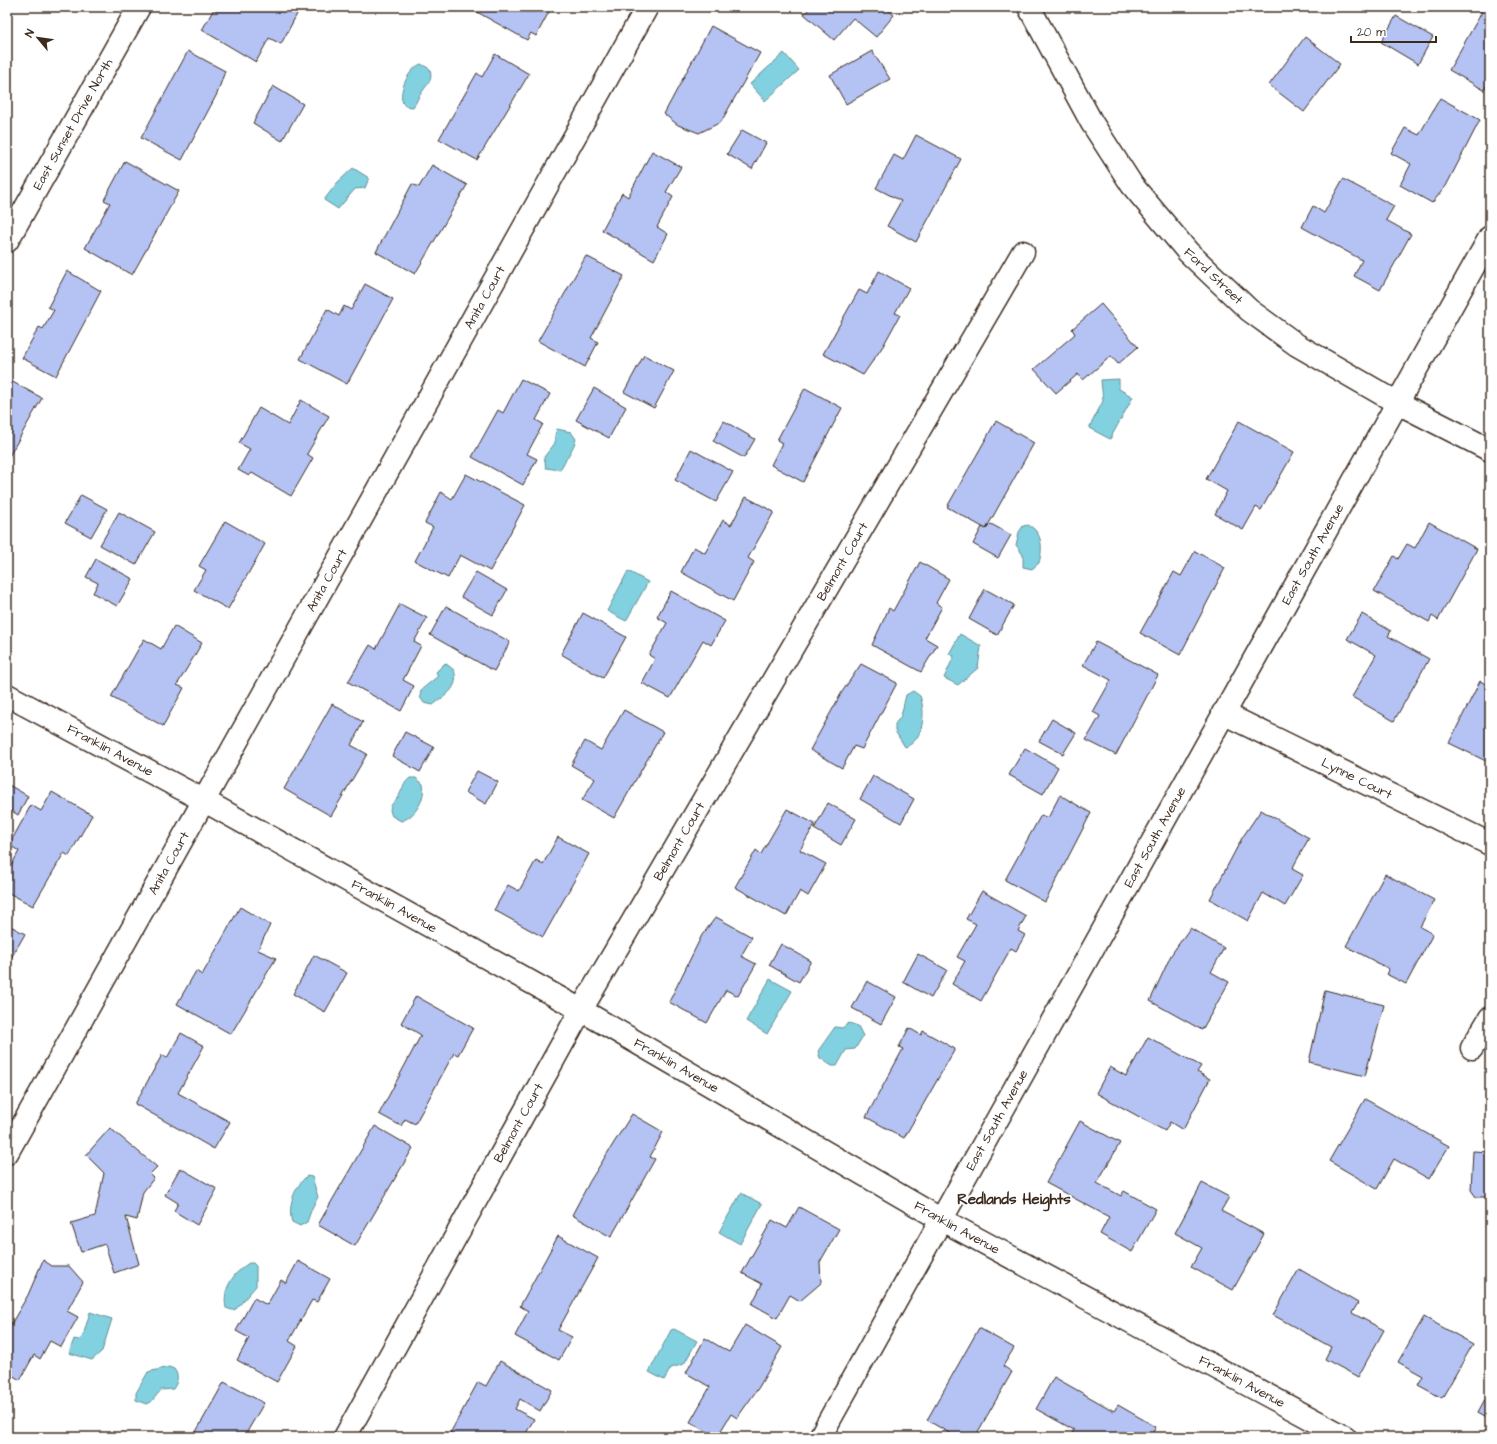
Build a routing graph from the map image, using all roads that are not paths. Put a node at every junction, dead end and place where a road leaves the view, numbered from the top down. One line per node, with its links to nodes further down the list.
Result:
1 (139, 7): 5 (street, East Sunset Drive North)
2 (647, 7): 11 (street, Anita Court)
3 (1029, 7): 7 (street, Ford Street)
4 (1490, 237): 7 (street, East South Avenue)
5 (7, 241)
6 (1024, 252): 13 (street, Belmont Court)
7 (1396, 402): 8 (street, Ford Street); 10 (street, East South Avenue)
8 (1490, 450)
9 (7, 695): 11 (street, Franklin Avenue)
10 (1223, 713): 12 (street, Lynne Court); 17 (street, East South Avenue)
11 (203, 800): 13 (street, Franklin Avenue); 16 (street, Anita Court)
12 (1490, 844)
13 (581, 1010): 17 (street, Franklin Avenue); 18 (street, Belmont Court)
14 (1490, 1018): 15 (street)
15 (1472, 1048)
16 (7, 1153)
17 (942, 1220): 19 (street, East South Avenue); 20 (street, Franklin Avenue)
18 (345, 1437)
19 (820, 1437)
20 (1344, 1437)

